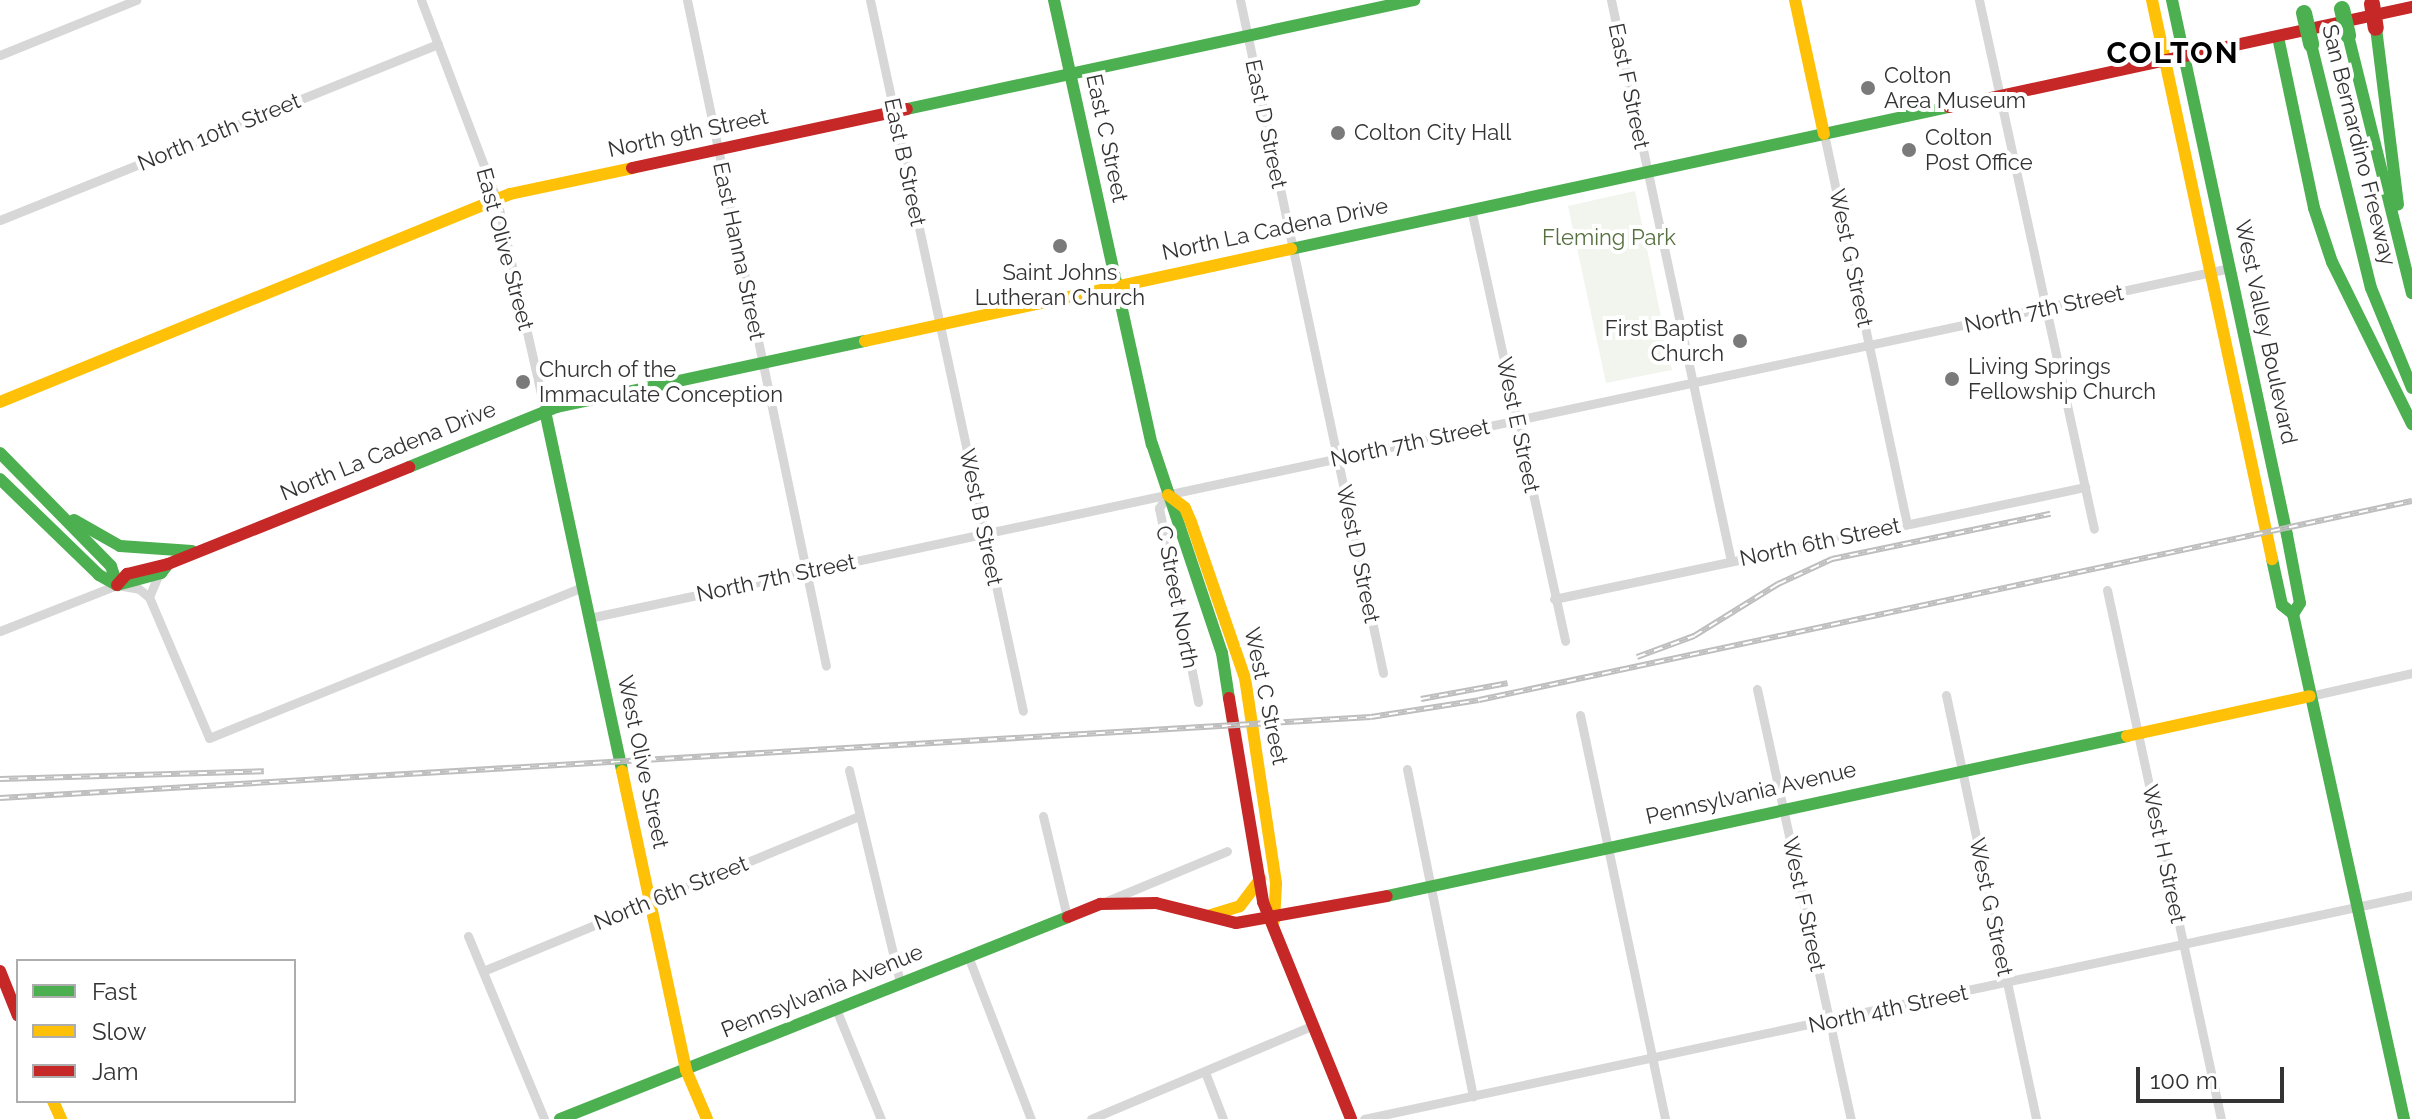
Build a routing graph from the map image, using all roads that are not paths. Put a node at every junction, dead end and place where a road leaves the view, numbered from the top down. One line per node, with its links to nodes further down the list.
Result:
1 (136, 0): 20 (street)
2 (421, 0): 19 (street, East Olive Street)
3 (687, 0): 27 (street, East Hanna Street)
4 (870, 0): 25 (street, East B Street)
5 (1054, 0): 23 (main road, East C Street)
6 (1240, 0): 17 (street, East D Street)
7 (1414, 0): 17 (main road, North 9th Street)
8 (1611, 0): 28 (street, East F Street)
9 (1795, 0): 26 (main road)
10 (1979, 0): 24 (street)
11 (2152, 0): 22 (main road, West Valley Boulevard)
12 (2172, 0): 21 (main road, West Valley Boulevard)
13 (2372, 2): 34 (main road, bridge)
14 (2341, 4): 34 (main road, San Bernardino Freeway, bridge)
15 (2303, 6): 43 (main road, San Bernardino Freeway, bridge)
16 (2412, 7): 18 (main road, North La Cadena Drive)
17 (1248, 36): 23 (main road, North 9th Street); 32 (street, East D Street)
18 (2278, 37): 21 (main road, North La Cadena Drive); 48 (main road)
19 (438, 44): 29 (street, East Olive Street); 31 (street, North 10th Street)
20 (0, 55)
21 (2183, 58): 22 (main road, North La Cadena Drive); 33 (main road, West Valley Boulevard)
22 (2165, 61): 24 (main road, North La Cadena Drive); 35 (main road, West Valley Boulevard)
23 (1070, 74): 25 (main road, North 9th Street); 36 (main road, East C Street)
24 (2001, 96): 26 (main road, North La Cadena Drive); 38 (street)
25 (894, 112): 27 (main road, North 9th Street); 39 (street, East B Street)
26 (1824, 134): 28 (main road, North La Cadena Drive); 40 (street, West G Street)
27 (716, 150): 29 (main road, North 9th Street); 41 (street, East Hanna Street)
28 (1647, 172): 30 (main road, North La Cadena Drive); 42 (street)
29 (497, 200): 44 (main road, North 9th Street); 46 (street, East Olive Street)
30 (1471, 209): 32 (main road, North La Cadena Drive); 47 (street, West E Street)
31 (0, 220)
32 (1293, 248): 36 (main road, North La Cadena Drive); 51 (street, West D Street)
33 (2230, 268): 35 (street, North 7th Street); 50 (main road, West Valley Boulevard)
34 (2405, 270): 37 (main road, San Bernardino Freeway)
35 (2212, 273): 38 (street, North 7th Street); 45 (main road, West Valley Boulevard)
36 (1117, 285): 39 (main road, North La Cadena Drive); 54 (main road, West C Street)
37 (2412, 293)
38 (2046, 310): 40 (street, North 7th Street); 53 (street)
39 (940, 323): 41 (main road, North La Cadena Drive); 58 (street, West B Street)
40 (1869, 347): 42 (street, North 7th Street); 56 (street, West G Street)
41 (763, 361): 46 (main road, North La Cadena Drive); 62 (street, East Hanna Street)
42 (1693, 383): 47 (street, North 7th Street); 60 (street)
43 (2412, 388)
44 (0, 402)
45 (2239, 406): 50 (main road); 68 (main road, West Valley Boulevard)
46 (545, 411): 59 (main road, North La Cadena Drive); 64 (main road, West Olive Street)
47 (1517, 420): 51 (street, North 7th Street); 67 (street, West E Street)
48 (2412, 424)
49 (0, 453): 55 (main road)
50 (2270, 454): 68 (main road, West Valley Boulevard)
51 (1338, 458): 54 (street, North 7th Street); 73 (street, West D Street)
52 (0, 479): 63 (main road)
53 (2085, 487): 56 (street, North 6th Street); 57 (street)
54 (1168, 495): 58 (street, North 7th Street); 78 (street, C Street North); 90 (main road, West C Street); 98 (main road, West C Street)
55 (51, 502): 59 (main road); 63 (main road)
56 (1907, 524): 60 (street, North 6th Street)
57 (2094, 529)
58 (985, 533): 62 (street, North 7th Street); 79 (street, West B Street)
59 (199, 551): 61 (main road, North La Cadena Drive)
60 (1731, 561): 67 (street, North 6th Street)
61 (164, 569): 63 (main road, North La Cadena Drive); 66 (street)
62 (808, 572): 69 (street, North 7th Street); 72 (street, East Hanna Street)
63 (117, 585): 66 (street); 70 (street)
64 (583, 587): 66 (street); 69 (main road, West Olive Street)
65 (2107, 590): 81 (street, West H Street)
66 (149, 597)
67 (1554, 599): 71 (street, West E Street)
68 (2293, 614): 77 (main road, West Valley Boulevard)
69 (589, 618): 93 (main road, West Olive Street)
70 (0, 631)
71 (1565, 641)
72 (826, 666)
73 (1383, 673)
74 (2412, 673): 77 (street, Pennsylvania Avenue)
75 (1757, 689): 85 (street, West F Street)
76 (1946, 695): 83 (street, West G Street)
77 (2310, 696): 81 (main road, Pennsylvania Avenue); 95 (main road, West Valley Boulevard)
78 (1198, 702)
79 (1023, 711)
80 (1580, 715): 88 (street)
81 (2139, 734): 83 (main road, Pennsylvania Avenue); 100 (street, West H Street)
82 (1407, 769): 91 (street)
83 (1962, 769): 85 (main road, Pennsylvania Avenue); 105 (street, West G Street)
84 (849, 770): 86 (street)
85 (1783, 808): 88 (main road, Pennsylvania Avenue); 108 (street, West F Street)
86 (859, 816): 93 (street, North 6th Street); 104 (street)
87 (1043, 816): 97 (street)
88 (1608, 847): 91 (main road, Pennsylvania Avenue); 110 (street)
89 (1227, 851): 94 (street, Pennsylvania Avenue)
90 (1260, 879): 96 (main road); 98 (main road, West C Street)
91 (1428, 886): 98 (main road, Pennsylvania Avenue); 113 (street)
92 (2412, 895): 95 (street, North 4th Street)
93 (651, 902): 103 (street, North 6th Street); 111 (main road, West Olive Street)
94 (1100, 904): 96 (main road, Pennsylvania Avenue); 97 (main road, Pennsylvania Avenue)
95 (2356, 908): 100 (street, North 4th Street); 128 (main road, West Valley Boulevard)
96 (1208, 916): 98 (main road, Pennsylvania Avenue)
97 (1067, 917): 101 (main road, Pennsylvania Avenue)
98 (1274, 920): 109 (main road, West C Street)
99 (468, 936): 103 (street)
100 (2184, 946): 105 (street, North 4th Street); 127 (street, West H Street)
101 (968, 956): 104 (main road, Pennsylvania Avenue); 120 (street)
102 (0, 971): 107 (main road)
103 (483, 971): 116 (street)
104 (900, 983): 106 (main road, Pennsylvania Avenue)
105 (2007, 983): 108 (street, North 4th Street); 126 (street, West G Street)
106 (836, 1009): 111 (main road, Pennsylvania Avenue); 119 (street)
107 (16, 1011)
108 (1830, 1021): 110 (street, North 4th Street); 125 (street, West F Street)
109 (1314, 1025): 112 (street); 122 (main road, West C Street)
110 (1653, 1058): 113 (street, North 4th Street); 124 (street)
111 (686, 1070): 117 (main road, Pennsylvania Avenue); 118 (main road, West Olive Street)
112 (1205, 1072): 115 (street); 121 (street)
113 (1473, 1096): 123 (street, North 4th Street)
114 (2412, 1117): 128 (street)
115 (1094, 1118)
116 (544, 1119)
117 (560, 1119)
118 (707, 1119)
119 (881, 1119)
120 (1031, 1119)
121 (1223, 1119)
122 (1351, 1119)
123 (1364, 1119)
124 (1665, 1119)
125 (1851, 1119)
126 (2036, 1119)
127 (2221, 1119)
128 (2404, 1119)

